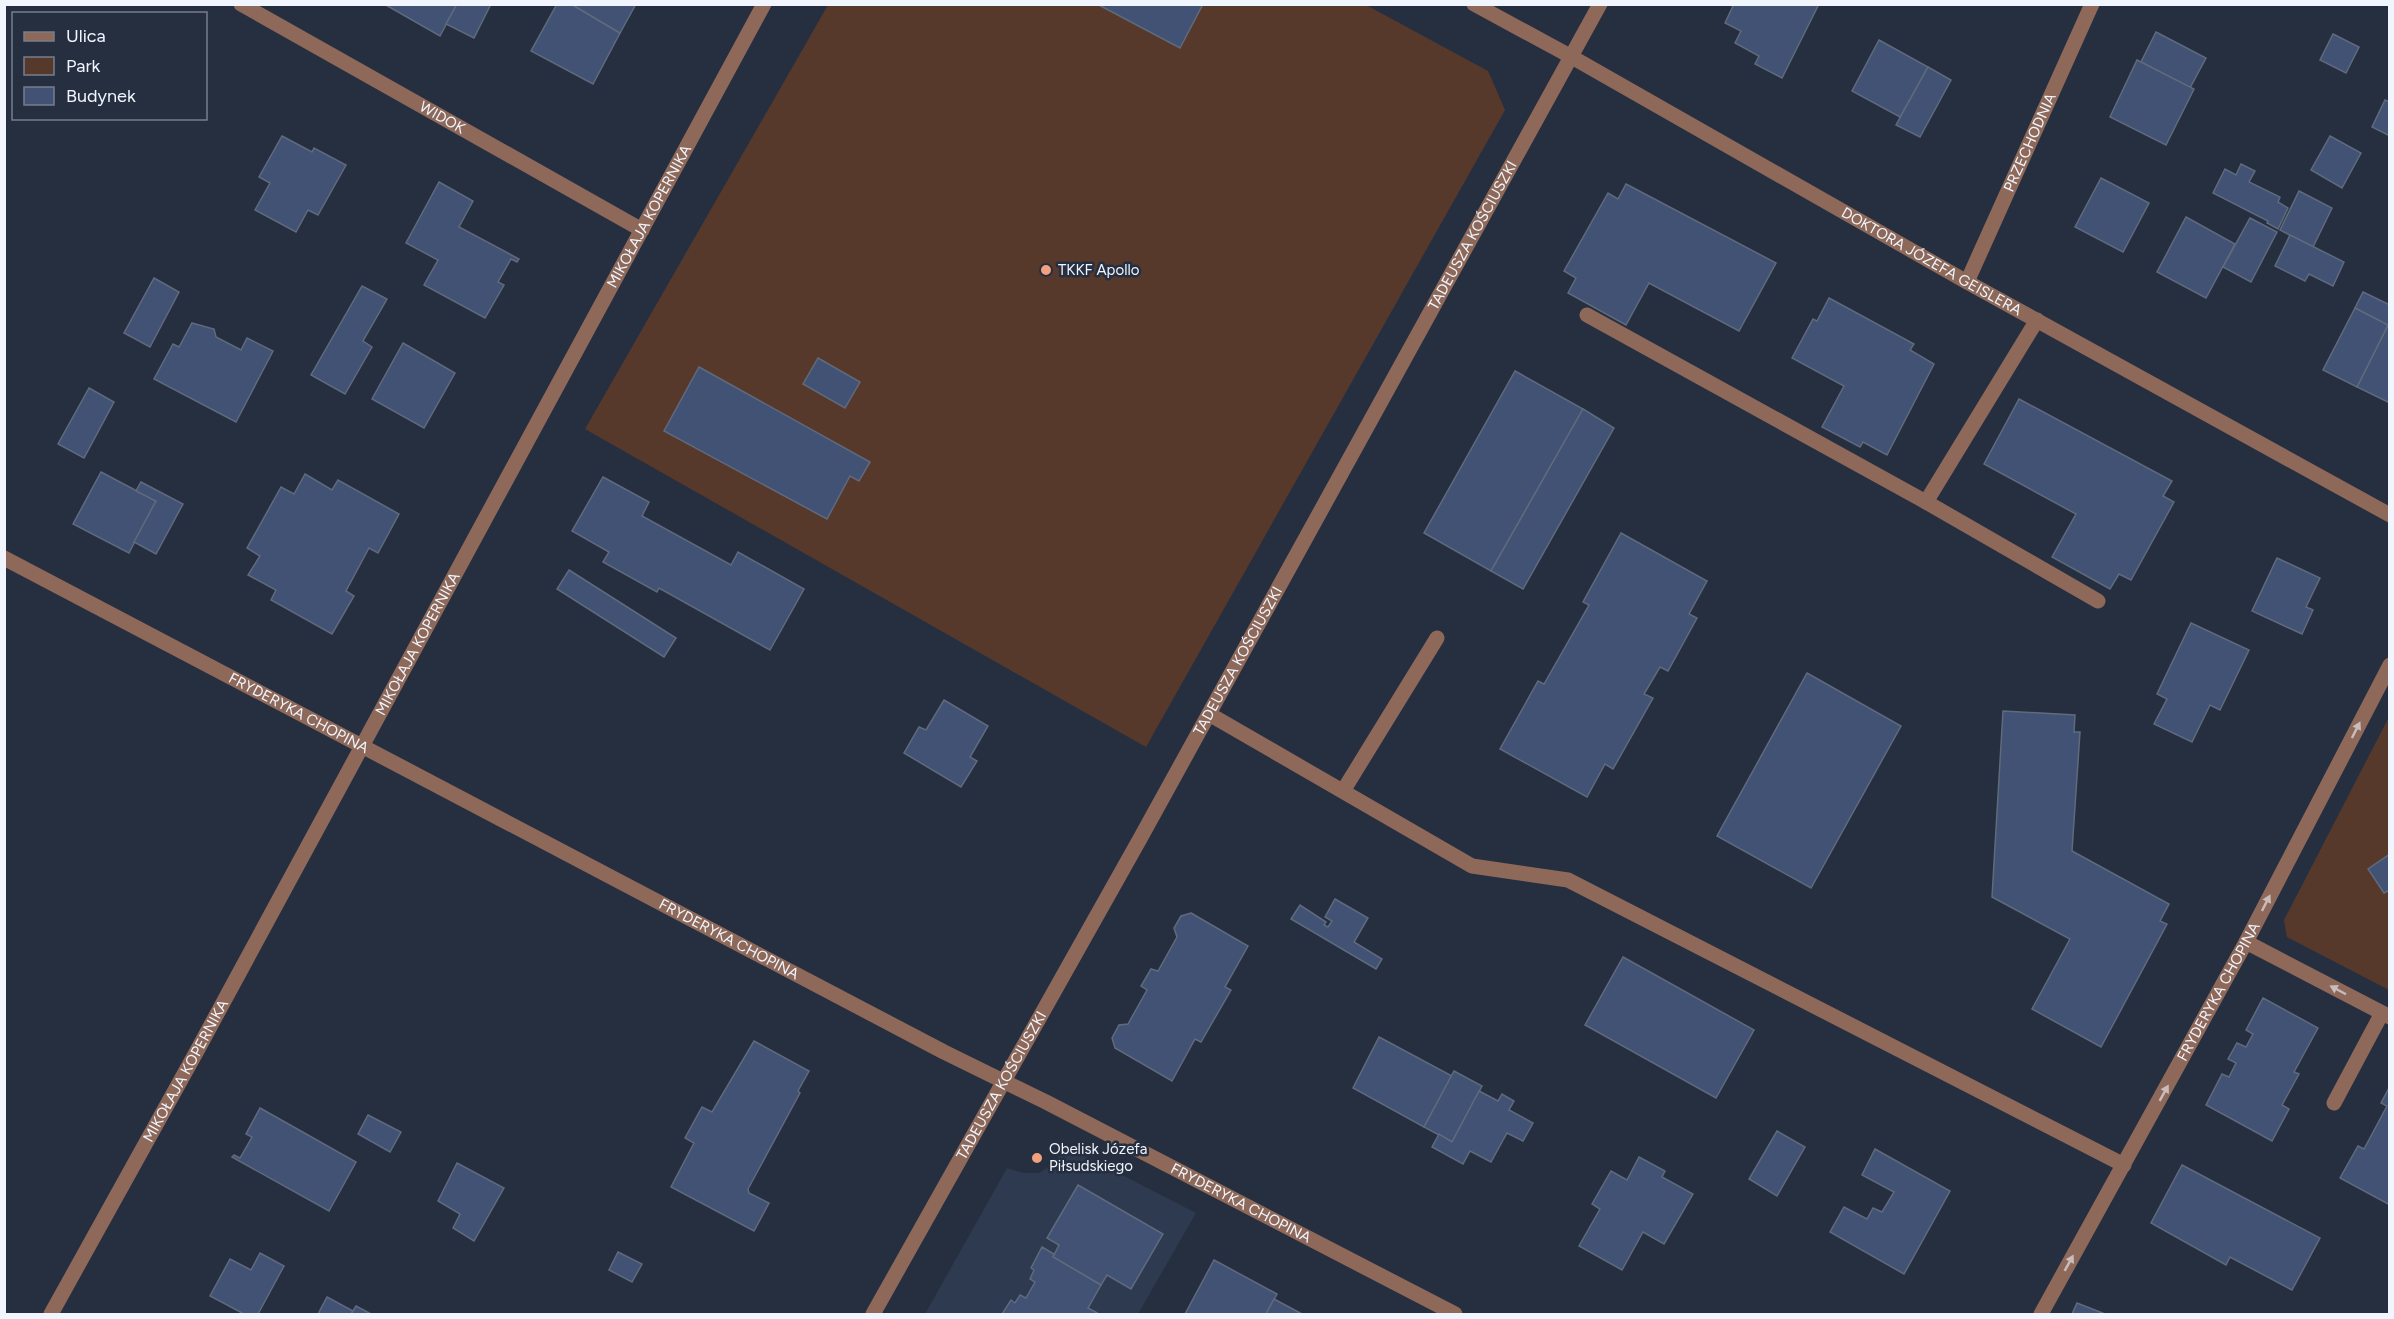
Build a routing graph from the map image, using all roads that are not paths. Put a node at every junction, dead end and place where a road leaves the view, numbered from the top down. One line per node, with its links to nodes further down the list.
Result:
1 (242, 4): 7 (street, WIDOK)
2 (764, 4): 7 (street, MIKOŁAJA KOPERNIKA)
3 (1474, 4): 6 (street, DOKTORA JÓZEFA GEISLERA)
4 (1600, 4): 6 (street, TADEUSZA KOŚCIUSZKI)
5 (2092, 4): 8 (street, PRZECHODNIA)
6 (1570, 56): 8 (street, DOKTORA JÓZEFA GEISLERA); 17 (street, TADEUSZA KOŚCIUSZKI)
7 (642, 230): 18 (street, MIKOŁAJA KOPERNIKA)
8 (1967, 282): 10 (street, DOKTORA JÓZEFA GEISLERA)
9 (1587, 315): 11 (street)
10 (2037, 320): 11 (street); 12 (street, DOKTORA JÓZEFA GEISLERA)
11 (1926, 502): 14 (street)
12 (2390, 515)
13 (4, 558): 18 (street, FRYDERYKA CHOPINA)
14 (2098, 601)
15 (1437, 638): 19 (street)
16 (2390, 665): 20 (street, FRYDERYKA CHOPINA, one-way to 16)
17 (1209, 714): 19 (street); 22 (street, TADEUSZA KOŚCIUSZKI)
18 (363, 744): 22 (street, FRYDERYKA CHOPINA); 25 (street, MIKOŁAJA KOPERNIKA)
19 (1343, 791): 24 (street)
20 (2246, 942): 21 (street, one-way to 20); 24 (street, FRYDERYKA CHOPINA, one-way to 20)
21 (2386, 1015): 23 (street)
22 (1005, 1081): 26 (street, TADEUSZA KOŚCIUSZKI); 27 (street, FRYDERYKA CHOPINA)
23 (2334, 1103)
24 (2124, 1165): 28 (street, FRYDERYKA CHOPINA, one-way to 24)
25 (51, 1314)
26 (873, 1314)
27 (1455, 1314)
28 (2041, 1314)

